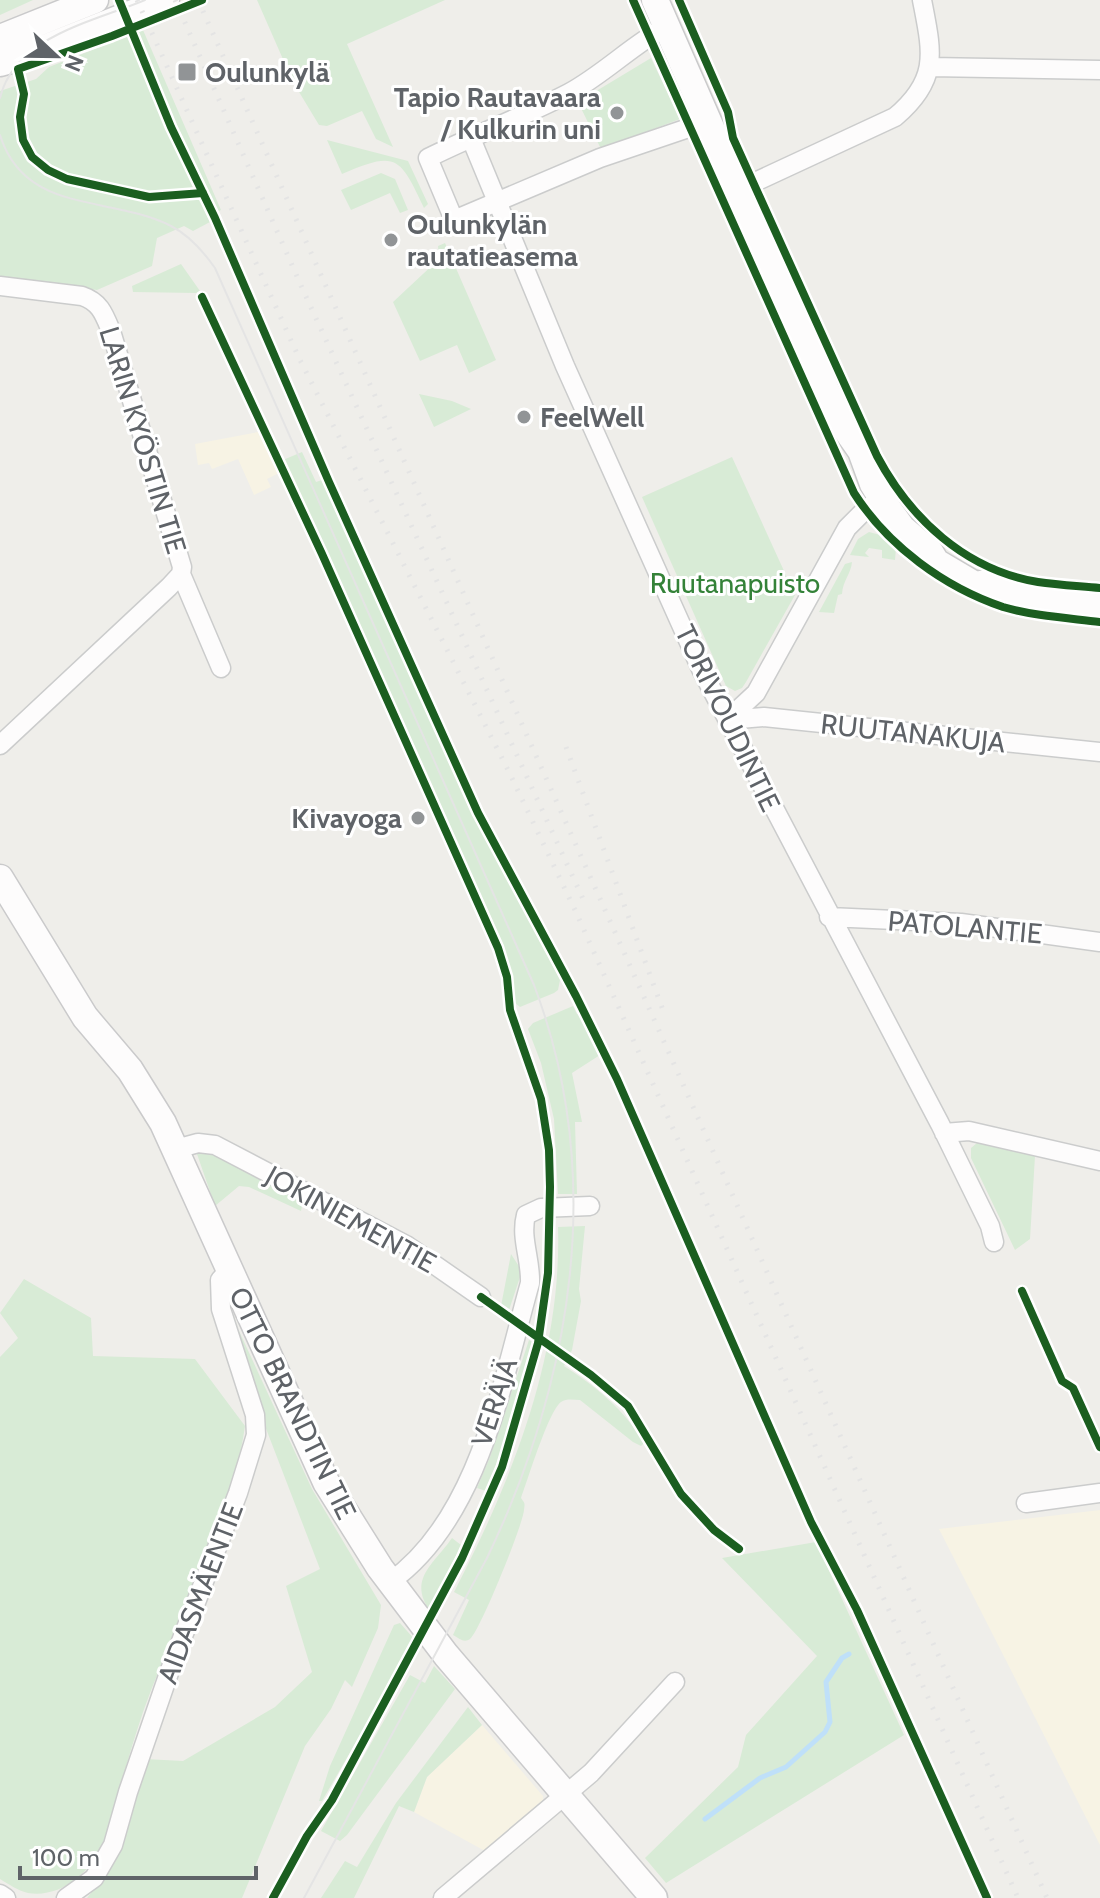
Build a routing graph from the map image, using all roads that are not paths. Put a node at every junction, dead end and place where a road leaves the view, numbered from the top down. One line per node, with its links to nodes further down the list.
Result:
1 (95, 0): 6 (street)
2 (166, 0): 7 (street)
3 (655, 0): 5 (street)
4 (922, 0): 8 (street)
5 (667, 26): 10 (street); 11 (street)
6 (0, 38)
7 (0, 63)
8 (930, 67): 9 (street); 12 (street)
9 (1100, 70)
10 (709, 121): 12 (street); 13 (street)
11 (470, 136): 13 (street, TORIVOUDINTIE); 13 (street)
12 (740, 189): 15 (street)
13 (497, 203): 19 (street, TORIVOUDINTIE)
14 (0, 286): 16 (street, LARIN KYÖSTIN TIE)
15 (877, 491): 17 (street); 19 (street)
16 (181, 574): 18 (street); 20 (street, LARIN KYÖSTIN TIE)
17 (1100, 605)
18 (221, 668)
19 (727, 720): 21 (street, RUUTANAKUJA); 23 (street, TORIVOUDINTIE)
20 (0, 745)
21 (1100, 752)
22 (0, 878): 26 (street)
23 (829, 917): 24 (street, PATOLANTIE); 25 (street, TORIVOUDINTIE)
24 (1100, 942)
25 (944, 1133): 27 (street); 29 (street, TORIVOUDINTIE)
26 (176, 1149): 30 (street, OTTO BRANDTIN TIE); 31 (street, JOKINIEMENTIE)
27 (1100, 1161)
28 (590, 1206): 34 (street, VERÄJÄ)
29 (994, 1242)
30 (228, 1271): 34 (street, OTTO BRANDTIN TIE); 39 (street, AIDASMÄENTIE)
31 (481, 1297)
32 (1100, 1493): 33 (street)
33 (1026, 1503)
34 (390, 1582): 36 (street, OTTO BRANDTIN TIE)
35 (675, 1682): 36 (street)
36 (567, 1794): 40 (street); 41 (street, OTTO BRANDTIN TIE)
37 (0, 1894): 38 (street)
38 (6, 1898)
39 (66, 1898)
40 (443, 1898)
41 (654, 1898)

